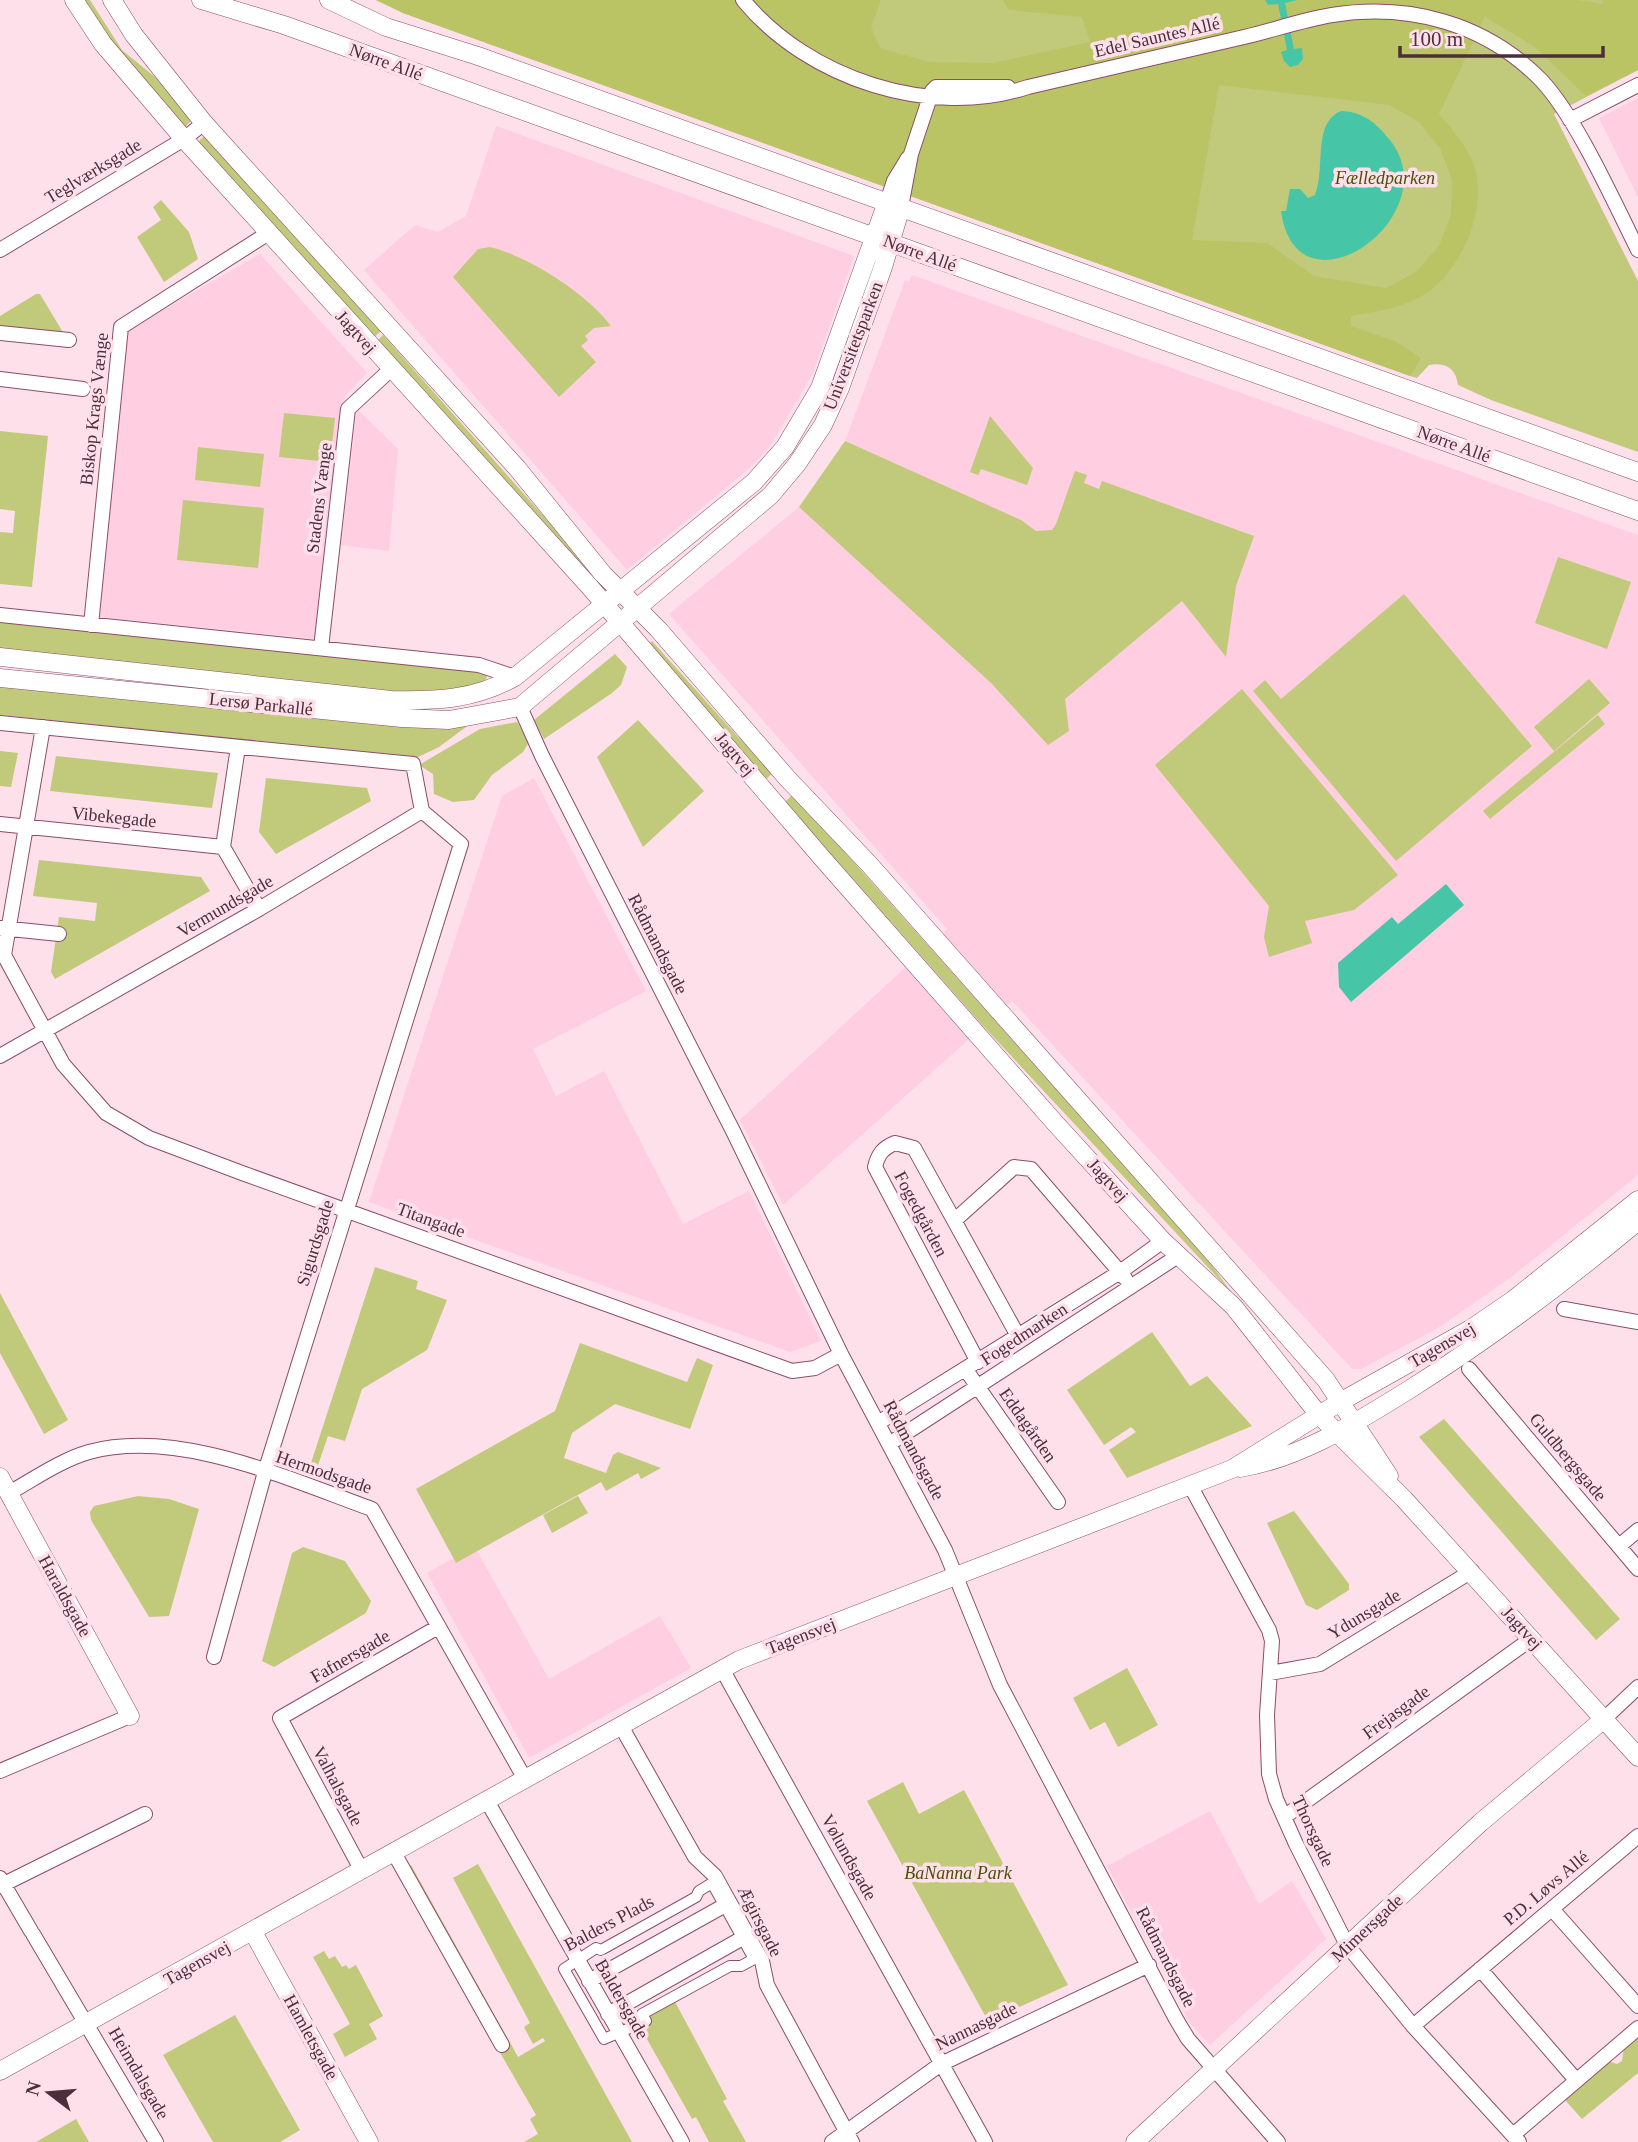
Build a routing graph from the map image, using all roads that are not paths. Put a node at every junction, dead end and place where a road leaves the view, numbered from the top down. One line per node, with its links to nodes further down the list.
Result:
1 (74, 0): 11 (street, Jagtvej)
2 (112, 0): 10 (street, Jagtvej)
3 (201, 0): 6 (street, Nørre Allé)
4 (330, 0): 12 (street, Nørre Allé)
5 (743, 0): 8 (street, Edel Sauntes Allé)
6 (249, 8): 14 (street, Nørre Allé)
7 (1638, 85): 9 (street)
8 (929, 97): 9 (street, Edel Sauntes Allé); 12 (street, Universitetsparken)
9 (1570, 120): 16 (street, Edel Sauntes Allé)
10 (204, 123): 11 (street, Teglværksgade); 24 (street, Jagtvej)
11 (184, 139): 13 (street, Jagtvej); 15 (street, Teglværksgade)
12 (894, 205): 14 (street, Universitetsparken); 22 (street, Nørre Allé)
13 (267, 234): 19 (street, Jagtvej); 29 (street, Biskop Krags Vænge)
14 (883, 240): 23 (street, Nørre Allé); 24 (street, Universitetsparken); 26 (street, Universitetsparken)
15 (0, 250)
16 (1638, 250)
17 (0, 333): 18 (street)
18 (69, 340)
19 (390, 370): 25 (street, Jagtvej); 30 (street, Stadens Vænge)
20 (0, 379): 21 (street)
21 (83, 389)
22 (1638, 472)
23 (1638, 510)
24 (621, 593): 25 (street, Universitetsparken); 26 (street, Jagtvej)
25 (606, 606): 28 (street, Jagtvej); 32 (street, Lersø Parkallé)
26 (637, 608): 28 (street, Universitetsparken); 62 (street, Jagtvej)
27 (0, 615): 29 (street)
28 (620, 622): 34 (street, Lersø Parkallé); 51 (street, Jagtvej)
29 (91, 625): 30 (street)
30 (321, 648): 32 (street)
31 (0, 657): 32 (street, Lersø Parkallé)
32 (514, 677)
33 (0, 678): 34 (street, Lersø Parkallé)
34 (520, 707): 58 (street, Rådmandsgade)
35 (0, 723): 36 (street)
36 (43, 727): 37 (street); 40 (street, Titangade)
37 (238, 747): 38 (street); 41 (street)
38 (422, 811): 42 (street, Vermundsgade); 48 (street, Sigurdsgade)
39 (0, 824): 40 (street, Vibekegade)
40 (25, 827): 41 (street, Vibekegade); 43 (street, Titangade)
41 (223, 847): 42 (street)
42 (259, 909): 45 (street, Vermundsgade)
43 (4, 929): 44 (street); 45 (street, Titangade)
44 (59, 934)
45 (44, 1032): 46 (street, Vermundsgade); 48 (street, Titangade)
46 (0, 1056)
47 (1638, 1200): 62 (street, Tagensvej)
48 (345, 1210): 58 (street, Titangade); 69 (street, Sigurdsgade)
49 (955, 1220): 53 (street, Fogedgården); 57 (street, Fogedgården); 59 (street, Fogedgården)
50 (1638, 1221): 64 (street, Tagensvej)
51 (1163, 1241): 52 (street, Jagtvej); 53 (street, Fogedmarken)
52 (1178, 1256): 54 (street, Fogedmarken); 63 (street, Jagtvej)
53 (1120, 1272): 54 (street, Fogedgården); 57 (street, Fogedmarken)
54 (1131, 1288): 61 (street, Fogedmarken)
55 (1564, 1309): 56 (street)
56 (1638, 1322)
57 (1018, 1336): 59 (street, Fogedmarken)
58 (841, 1353): 65 (street, Rådmandsgade)
59 (972, 1366): 61 (street, Eddagården); 65 (street, Fogedmarken)
60 (1469, 1369): 76 (street, Guldbergsgade)
61 (977, 1387): 67 (street, Fogedmarken); 74 (street, Eddagården)
62 (1340, 1402): 63 (street, Tagensvej); 64 (street, Jagtvej)
63 (1319, 1415): 66 (street, Jagtvej); 68 (street, Tagensvej)
64 (1354, 1422): 66 (street, Tagensvej); 73 (street, Jagtvej)
65 (878, 1423): 67 (street, Rådmandsgade)
66 (1336, 1433): 68 (street, Tagensvej); 73 (street, Jagtvej)
67 (889, 1444): 79 (street, Rådmandsgade)
68 (1232, 1469): 71 (street, Tagensvej)
69 (264, 1472): 72 (street, Hermodsgade); 80 (street, Hermodsgade); 82 (street, Sigurdsgade)
70 (0, 1477): 72 (street, Haraldsgade)
71 (1191, 1486): 79 (street, Tagensvej); 84 (street, Thorsgade)
72 (9, 1493): 86 (street, Haraldsgade)
73 (1404, 1499): 78 (street, Jagtvej)
74 (1058, 1502)
75 (1638, 1530): 76 (street)
76 (1619, 1546): 77 (street, Guldbergsgade)
77 (1638, 1569)
78 (1472, 1571): 81 (street, Jagtvej); 84 (street, Ydunsgade)
79 (956, 1576): 83 (street, Tagensvej); 106 (street, Rådmandsgade)
80 (438, 1627): 87 (street, Fafnersgade); 92 (street, Hermodsgade)
81 (1531, 1639): 88 (street, Jagtvej); 95 (street, Frejasgade)
82 (214, 1657)
83 (722, 1669): 89 (street, Tagensvej); 116 (street, Vølundsgade)
84 (1270, 1673): 95 (street, Thorsgade)
85 (1638, 1688): 88 (street)
86 (130, 1716): 91 (street)
87 (280, 1718): 98 (street, Valhalsgade)
88 (1604, 1719): 90 (street, Jagtvej); 104 (street, Mimersgade)
89 (621, 1726): 92 (street, Tagensvej); 100 (street, Ægirsgade)
90 (1638, 1757)
91 (0, 1771)
92 (525, 1779): 93 (street, Tagensvej)
93 (487, 1801): 97 (street, Tagensvej); 105 (street, Baldersgade)
94 (145, 1814): 99 (street)
95 (1284, 1817): 104 (street, Thorsgade)
96 (1638, 1836): 101 (street, P.D. Løvs Allé)
97 (394, 1853): 98 (street, Tagensvej); 115 (street)
98 (362, 1871): 102 (street, Tagensvej)
99 (1, 1883): 111 (street, Heimdalsgade)
100 (727, 1904): 103 (street, Ægirsgade); 105 (street, Balders Plads); 108 (street)
101 (1552, 1909): 107 (street, P.D. Løvs Allé); 109 (street)
102 (253, 1932): 111 (street, Tagensvej); 123 (street, Hamletsgade)
103 (746, 1937): 110 (street); 114 (street); 120 (street, Ægirsgade)
104 (1347, 1945): 112 (street, Thorsgade); 117 (street, Mimersgade)
105 (578, 1961): 108 (street, Baldersgade); 114 (street, Balders Plads)
106 (1149, 1965): 116 (street, Nannasgade); 117 (street, Rådmandsgade)
107 (1480, 1969): 112 (street, P.D. Løvs Allé); 119 (street)
108 (589, 1980): 110 (street, Baldersgade)
109 (1638, 2006)
110 (608, 2014): 114 (street, Baldersgade)
111 (89, 2024): 118 (street, Tagensvej); 122 (street, Heimdalsgade)
112 (1413, 2026): 121 (street, Thorsgade)
113 (1638, 2028): 119 (street)
114 (620, 2034): 124 (street, Baldersgade)
115 (502, 2045)
116 (941, 2064): 120 (street, Nannasgade); 126 (street, Vølundsgade)
117 (1216, 2069): 127 (street, Mimersgade); 128 (street, Rådmandsgade)
118 (0, 2071)
119 (1576, 2080): 121 (street)
120 (849, 2136): 125 (street, Nannasgade)
121 (1516, 2139)
122 (156, 2142)
123 (369, 2142)
124 (682, 2142)
125 (832, 2142)
126 (985, 2142)
127 (1135, 2142)
128 (1279, 2142)

